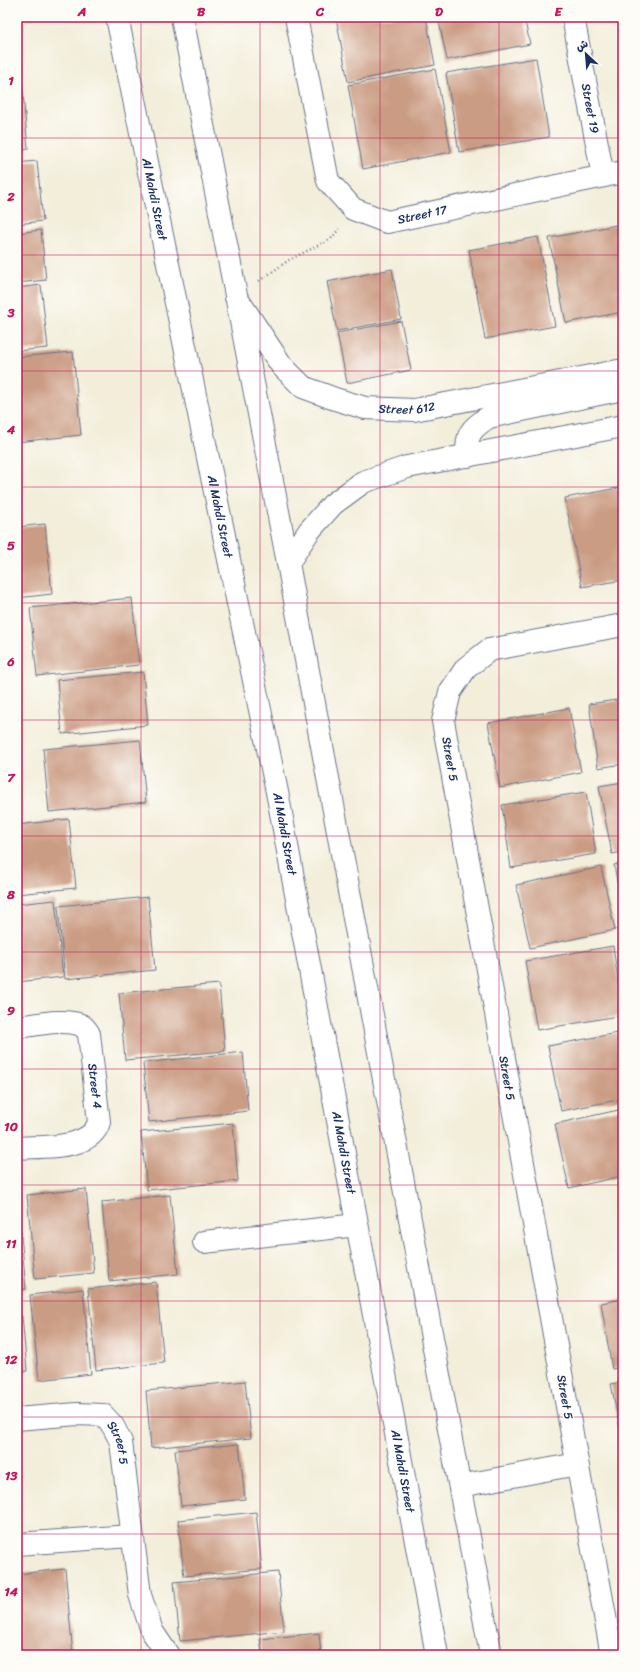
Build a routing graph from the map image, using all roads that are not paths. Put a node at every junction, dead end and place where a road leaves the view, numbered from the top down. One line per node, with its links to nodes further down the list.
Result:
1 (107, 17): 6 (street)
2 (117, 17): 6 (street, Al Mahdi Street)
3 (182, 17): 8 (street)
4 (296, 17): 7 (street, Street 17)
5 (573, 17): 7 (street, Street 19)
6 (128, 71): 17 (street, Al Mahdi Street)
7 (613, 174)
8 (236, 297): 9 (street, Street 612); 13 (street)
9 (623, 370)
10 (623, 389): 12 (street)
11 (623, 426): 12 (street)
12 (468, 456): 13 (street)
13 (288, 563): 21 (street)
14 (623, 625): 20 (street, Street 5)
15 (17, 1027): 16 (street, Street 4)
16 (17, 1148)
17 (358, 1225): 18 (street); 25 (street, Al Mahdi Street)
18 (204, 1242)
19 (17, 1420): 22 (street, Street 5)
20 (577, 1464): 21 (street); 27 (street, Street 5)
21 (460, 1486): 26 (street)
22 (131, 1536): 23 (street); 24 (street, Street 5)
23 (17, 1544)
24 (168, 1655)
25 (437, 1655)
26 (492, 1655)
27 (612, 1655)

